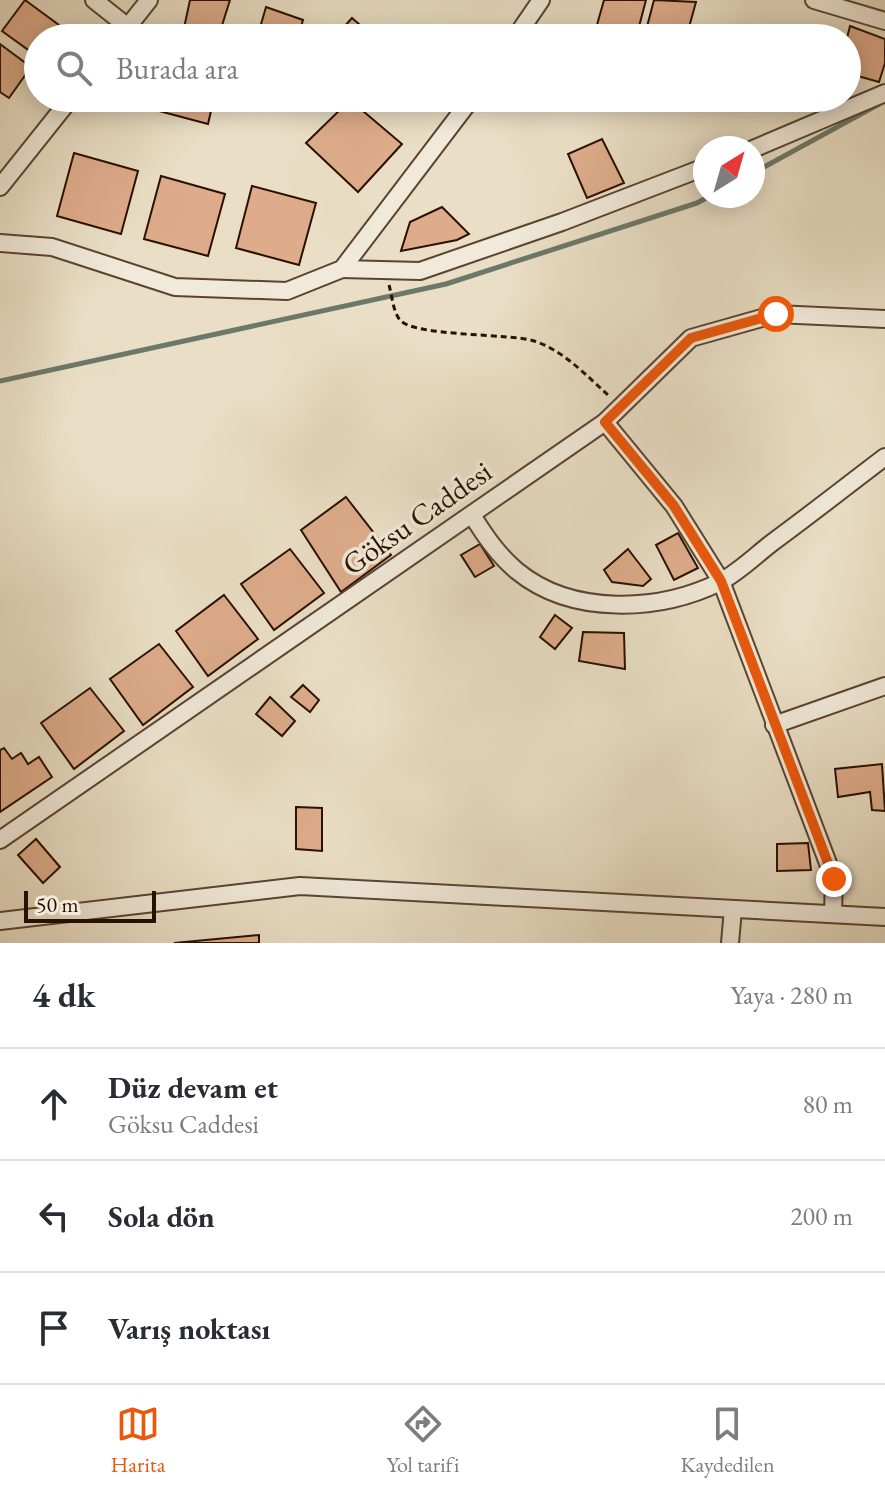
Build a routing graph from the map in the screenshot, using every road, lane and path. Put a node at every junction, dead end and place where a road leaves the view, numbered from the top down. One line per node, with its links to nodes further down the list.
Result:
1 (94, 0): 6 (street)
2 (149, 0): 7 (street)
3 (541, 0): 8 (street)
4 (814, 0): 5 (street)
5 (885, 21)
6 (116, 24)
7 (130, 24)
8 (525, 24)
9 (885, 93): 10 (street)
10 (861, 103)
11 (60, 112): 15 (street)
12 (461, 112): 20 (street)
13 (840, 112): 14 (street)
14 (765, 144)
15 (17, 165): 17 (street); 18 (street)
16 (693, 172): 20 (street)
17 (0, 174)
18 (0, 187)
19 (0, 243): 20 (street)
20 (342, 269)
21 (389, 286): 23 (path)
22 (885, 319): 23 (street, Göksu Caddesi)
23 (621, 407): 24 (street, Göksu Caddesi)
24 (605, 422): 26 (street, Göksu Caddesi); 27 (street)
25 (885, 457): 27 (street)
26 (472, 515): 27 (street); 30 (street, Göksu Caddesi)
27 (721, 581): 29 (street)
28 (885, 686): 29 (street)
29 (774, 725): 32 (street)
30 (0, 840)
31 (733, 909): 32 (street); 34 (street); 35 (street)
32 (833, 914): 33 (street)
33 (885, 917)
34 (0, 921)
35 (730, 943)

